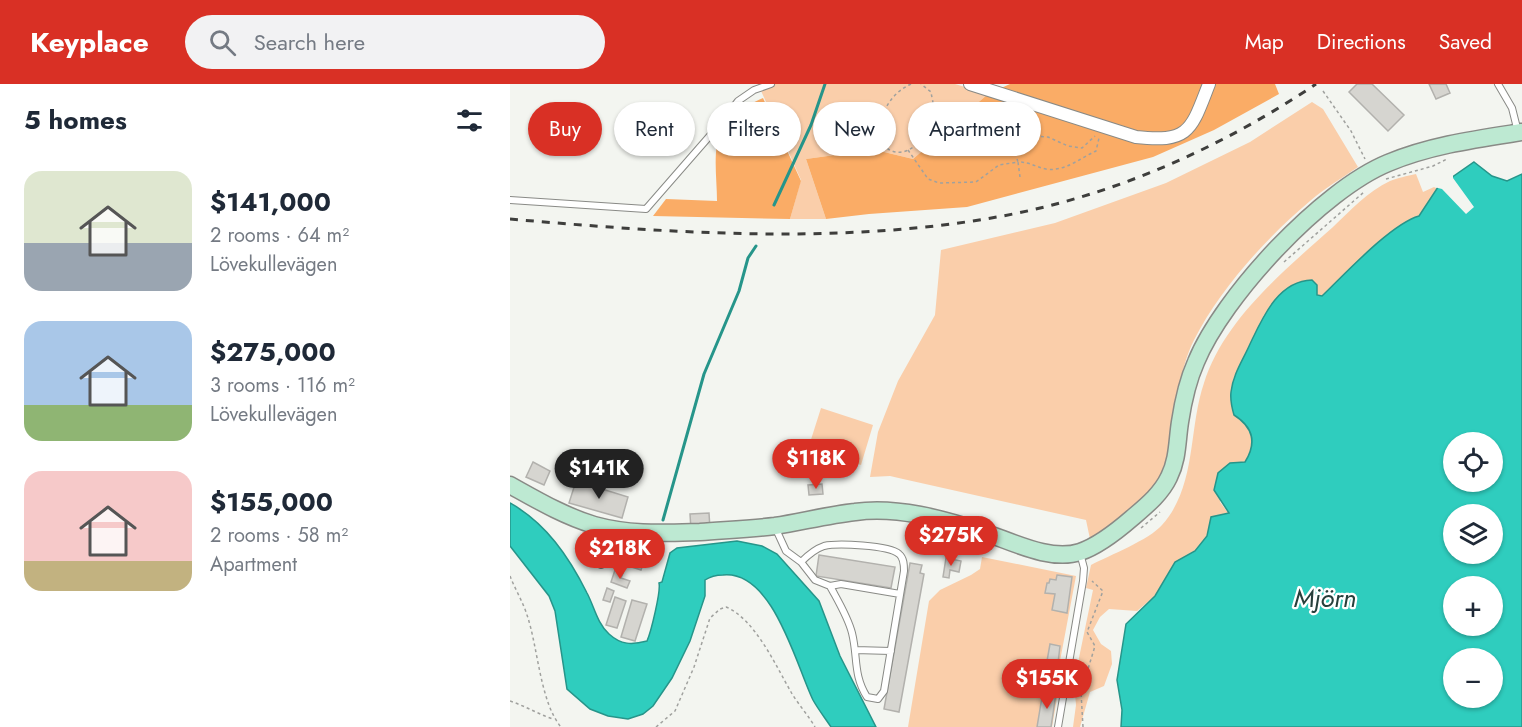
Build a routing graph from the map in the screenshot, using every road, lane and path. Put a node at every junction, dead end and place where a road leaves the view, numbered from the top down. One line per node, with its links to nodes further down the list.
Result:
1 (771, 84): 21 (lane)
2 (911, 84): 8 (path)
3 (921, 84): 9 (path)
4 (970, 84): 5 (street)
5 (1209, 84)
6 (1498, 84): 10 (lane)
7 (1323, 91): 18 (path)
8 (889, 102)
9 (932, 102)
10 (1520, 132): 18 (street)
11 (1041, 137): 17 (path)
12 (908, 150): 13 (path)
13 (896, 151)
14 (912, 156): 17 (path)
15 (1016, 156): 17 (path)
16 (1452, 157): 18 (path)
17 (1018, 162): 19 (path)
18 (1379, 175): 28 (street)
19 (1020, 177)
20 (1366, 190): 22 (path)
21 (510, 200)
22 (1283, 263)
23 (510, 484): 26 (street)
24 (1159, 513): 27 (path)
25 (775, 526): 26 (street); 28 (street); 29 (lane)
26 (609, 528): 30 (lane)
27 (1137, 531)
28 (1080, 552): 31 (lane)
29 (801, 562): 33 (lane); 34 (lane)
30 (601, 565)
31 (1084, 573): 42 (lane); 43 (path)
32 (510, 576): 38 (path)
33 (830, 586): 34 (lane); 35 (lane)
34 (900, 594): 36 (lane)
35 (855, 650): 36 (lane); 36 (lane)
36 (891, 651)
37 (510, 701): 38 (path)
38 (555, 720): 39 (path)
39 (561, 727)
40 (656, 727): 41 (path)
41 (815, 727)
42 (1058, 727)
43 (1083, 727)

